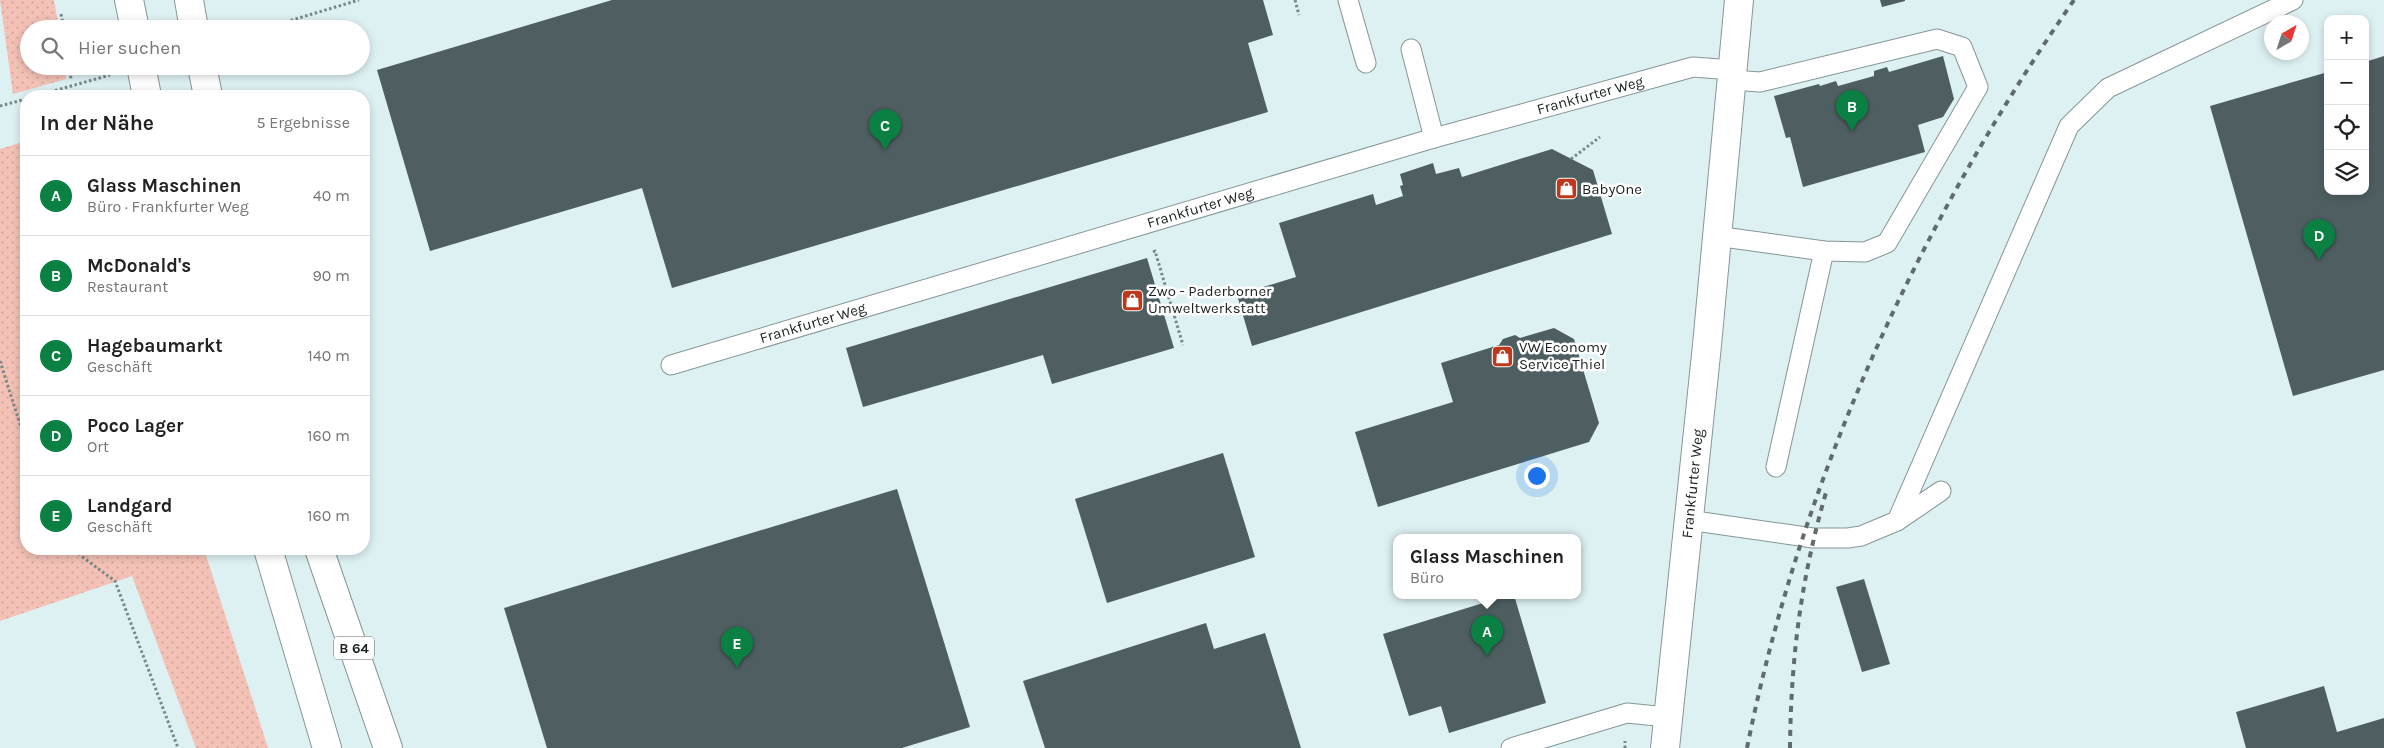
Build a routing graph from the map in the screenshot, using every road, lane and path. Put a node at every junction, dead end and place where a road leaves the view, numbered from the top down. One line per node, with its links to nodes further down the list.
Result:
1 (129, 0): 12 (main road)
2 (189, 0): 13 (main road)
3 (359, 0): 14 (path)
4 (1300, 0): 8 (path)
5 (1348, 0): 16 (lane)
6 (1739, 0): 18 (main road, Frankfurter Weg)
7 (2293, 0): 37 (lane)
8 (1295, 1): 10 (path)
9 (62, 14): 11 (path)
10 (1299, 15)
11 (63, 20)
12 (133, 20)
13 (192, 20)
14 (292, 20)
15 (1411, 49): 25 (lane)
16 (1366, 63)
17 (70, 75): 19 (path)
18 (1733, 75): 25 (lane, Frankfurter Weg); 27 (main road, Frankfurter Weg); 28 (lane)
19 (71, 79)
20 (76, 86): 21 (path)
21 (60, 90)
22 (20, 101): 23 (path)
23 (0, 106)
24 (1600, 137): 26 (path)
25 (1434, 138): 32 (lane, Frankfurter Weg)
26 (1571, 159)
27 (1716, 236): 28 (lane); 36 (main road, Frankfurter Weg)
28 (1824, 251): 34 (lane)
29 (1146, 254): 30 (path)
30 (1183, 345)
31 (0, 361): 33 (path)
32 (671, 365)
33 (20, 424)
34 (1776, 466)
35 (1942, 491): 37 (lane)
36 (1688, 520): 37 (lane); 41 (main road, Frankfurter Weg)
37 (1897, 521)
38 (80, 555): 42 (path)
39 (270, 555): 43 (main road)
40 (321, 555): 44 (main road, B 64)
41 (1667, 718): 45 (lane); 46 (main road, Frankfurter Weg)
42 (178, 748)
43 (327, 748)
44 (388, 748)
45 (1511, 748)
46 (1665, 748)

